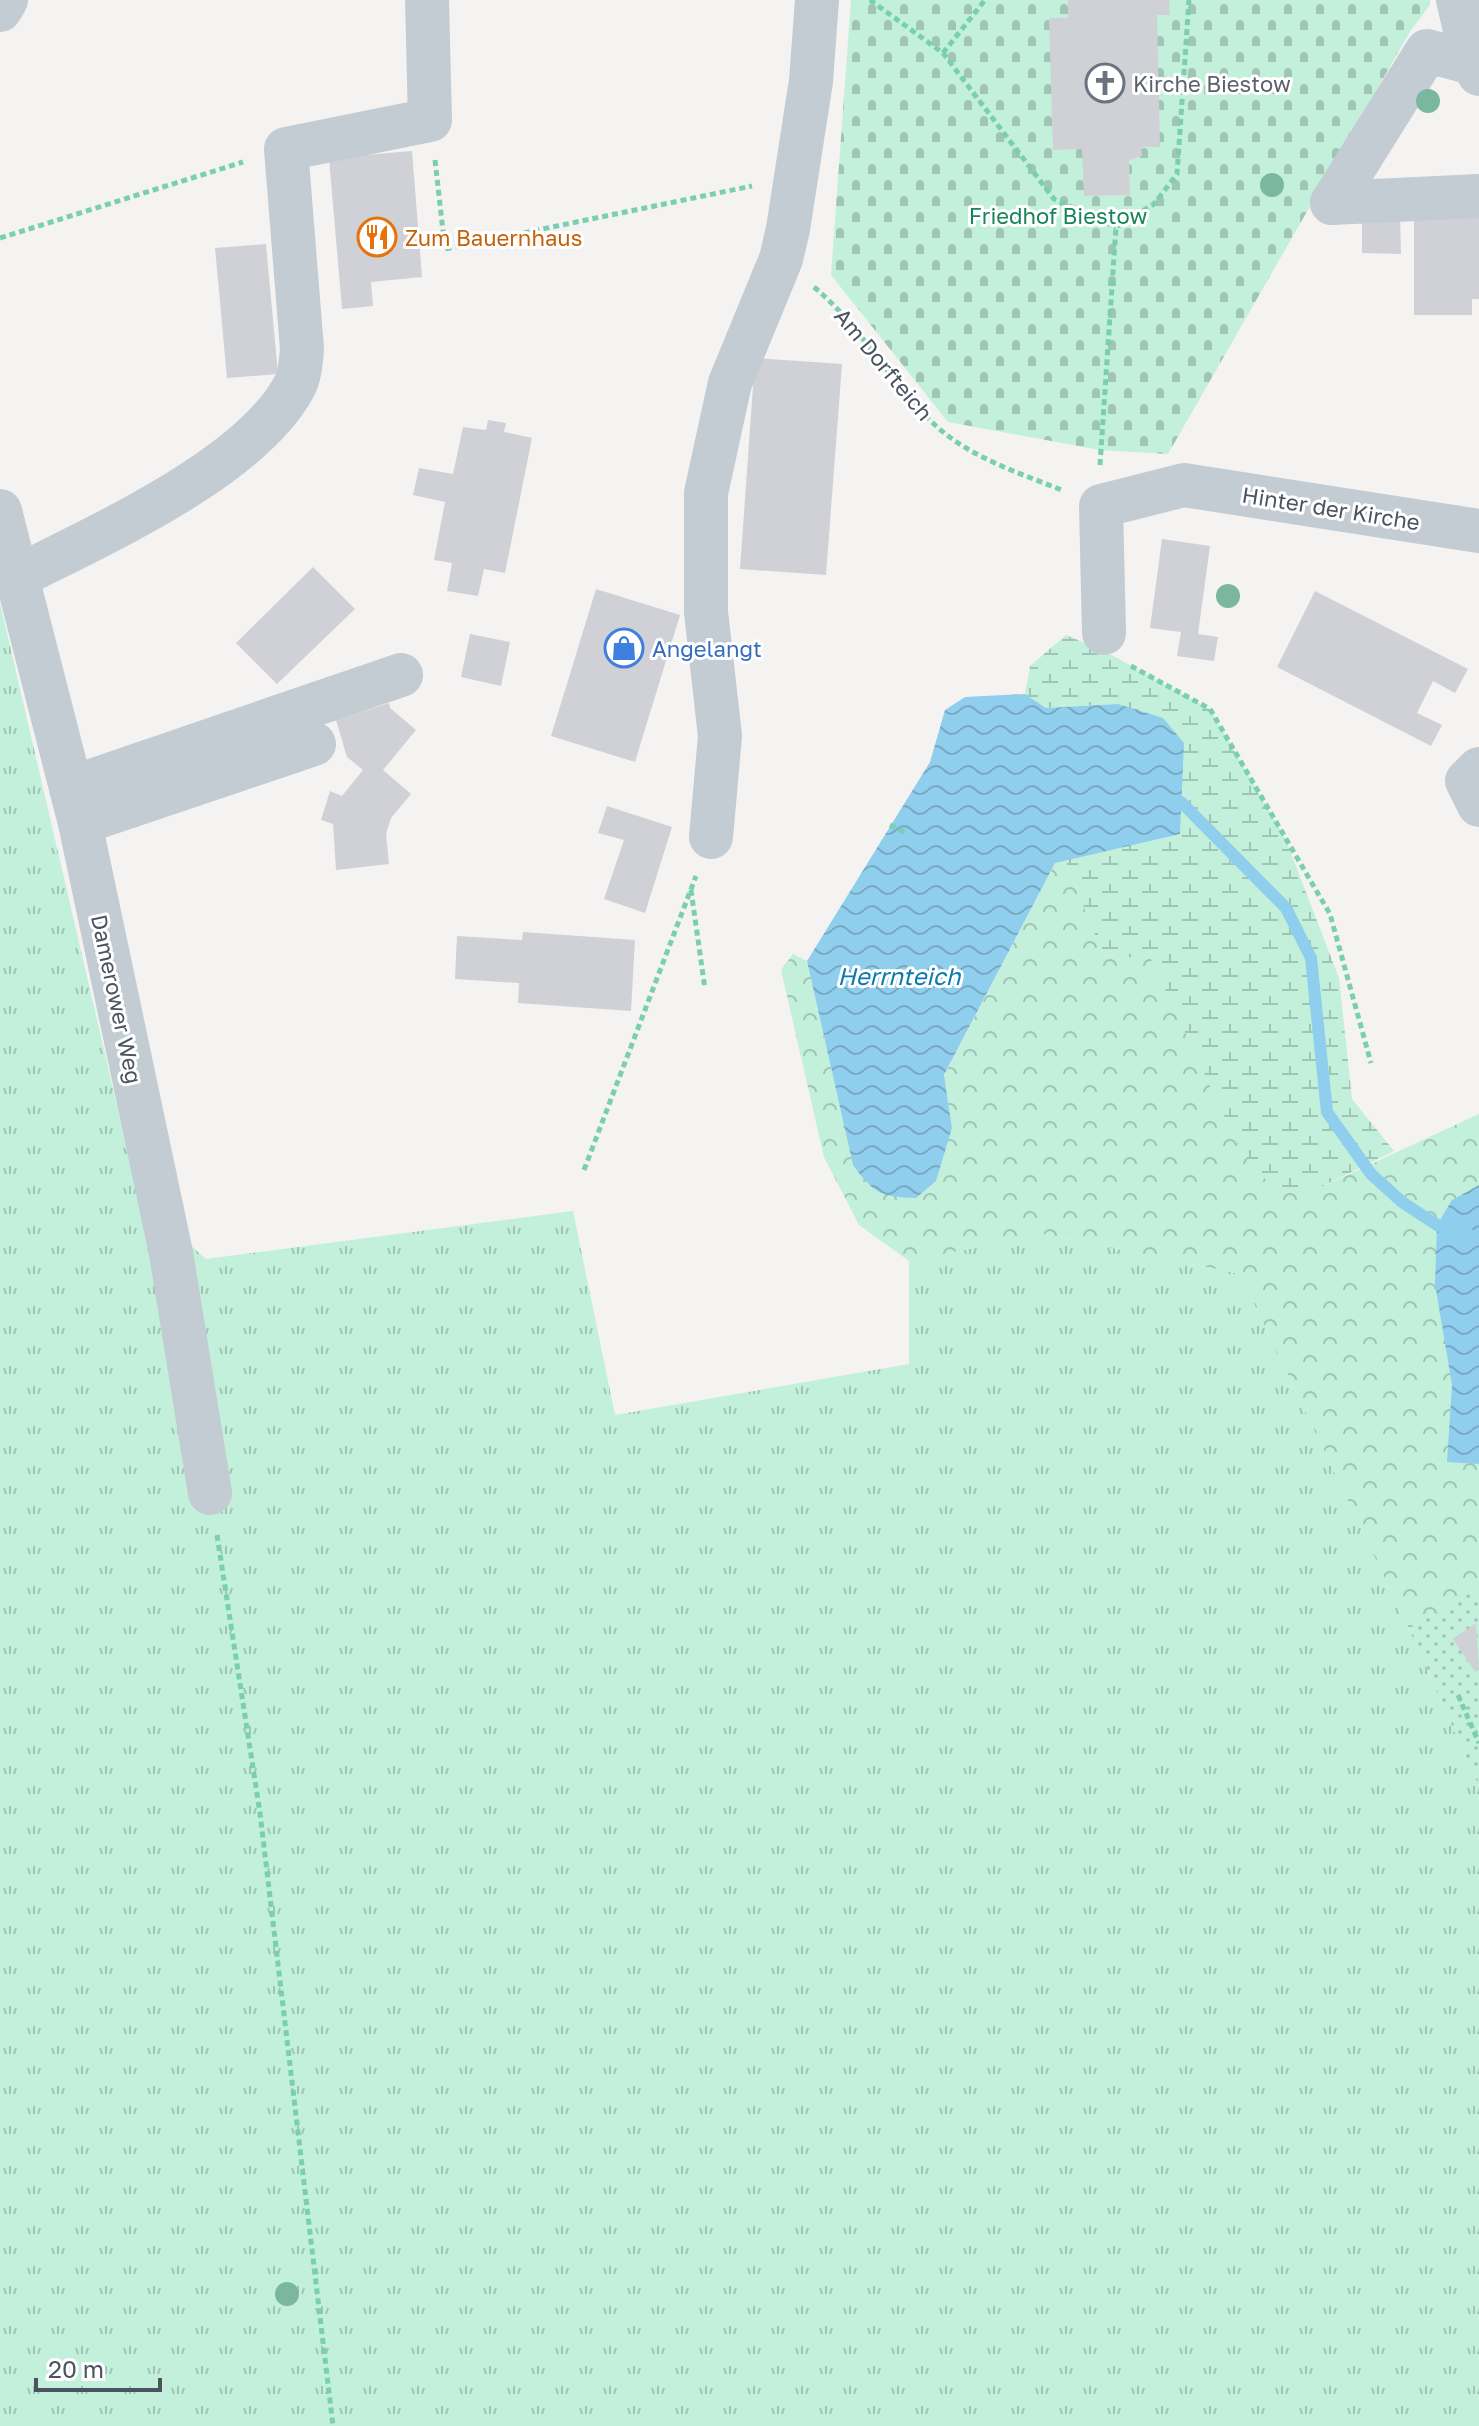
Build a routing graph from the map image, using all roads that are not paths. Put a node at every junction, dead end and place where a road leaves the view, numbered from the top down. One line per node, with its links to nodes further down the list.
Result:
1 (6, 0): 5 (street)
2 (427, 0): 10 (street)
3 (817, 0): 17 (street)
4 (1458, 0): 6 (street)
5 (0, 10)
6 (1476, 68): 7 (street)
7 (1479, 196)
8 (0, 511): 10 (street, Damerower Weg)
9 (1479, 531): 11 (street, Hinter der Kirche)
10 (17, 577): 15 (street, Damerower Weg)
11 (1104, 633)
12 (401, 675): 15 (street)
13 (314, 744): 15 (street)
14 (1479, 769): 16 (street)
15 (76, 805): 18 (street, Damerower Weg)
16 (1479, 805)
17 (711, 837)
18 (210, 1493)

